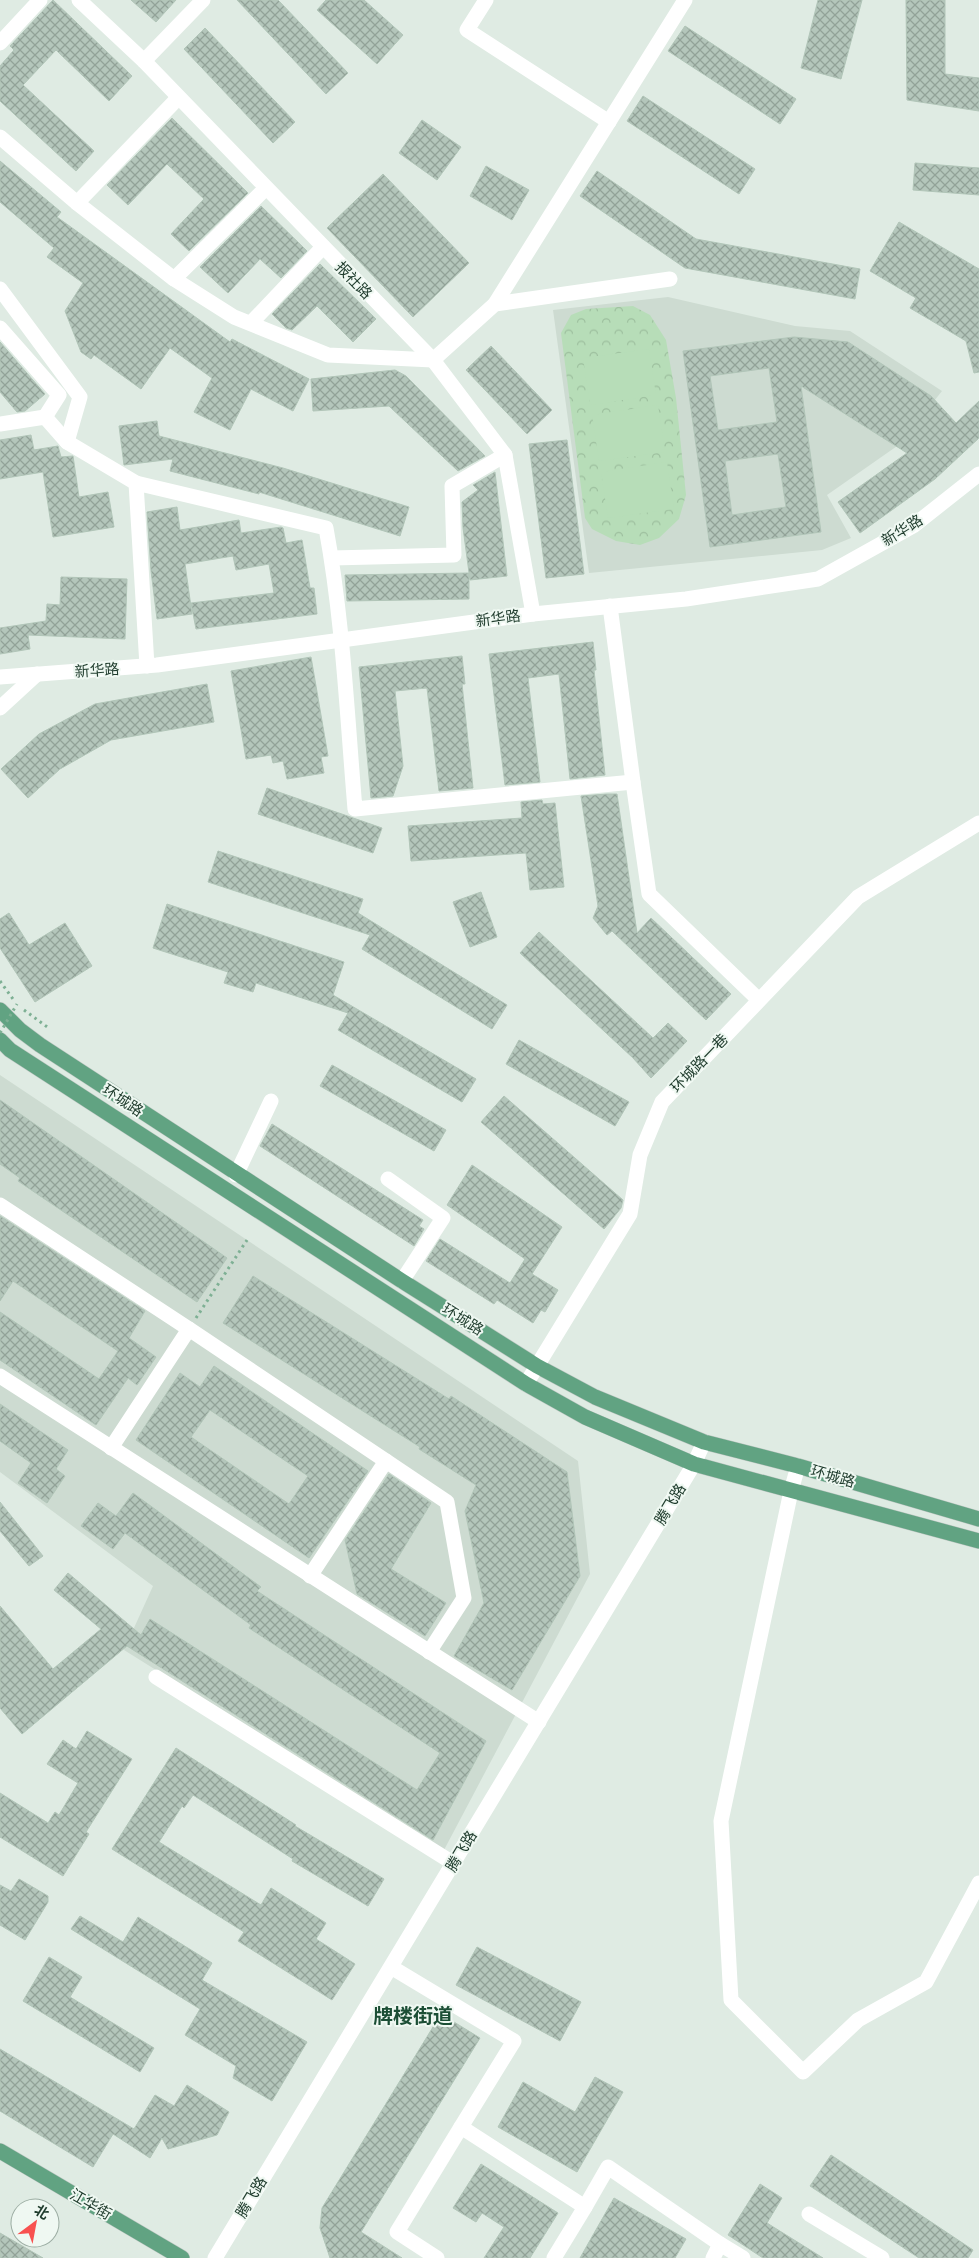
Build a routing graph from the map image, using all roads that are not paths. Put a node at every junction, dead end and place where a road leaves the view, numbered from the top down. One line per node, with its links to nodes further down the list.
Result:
1 (40, 0): 6 (street)
2 (79, 0): 7 (street, 报社路)
3 (203, 0): 7 (street)
4 (486, 0): 9 (street)
5 (685, 0): 9 (street)
6 (0, 43)
7 (144, 61): 8 (street, 报社路)
8 (178, 98): 11 (street, 报社路); 12 (street)
9 (609, 122): 17 (street)
10 (0, 137): 12 (street)
11 (266, 188): 13 (street, 报社路); 14 (street)
12 (77, 203): 14 (street)
13 (323, 247): 18 (street); 20 (street, 报社路)
14 (174, 279): 18 (street)
15 (670, 279): 17 (street)
16 (0, 289): 23 (street)
17 (495, 304): 20 (street)
18 (251, 323): 20 (street)
19 (0, 328): 21 (street)
20 (433, 360): 24 (street, 报社路)
21 (45, 417): 22 (street); 23 (street)
22 (0, 424)
23 (67, 442): 26 (street)
24 (505, 455): 27 (street); 29 (street, 报社路)
25 (979, 474): 28 (street, 新华路)
26 (136, 483): 27 (street); 31 (street)
27 (332, 558): 30 (street)
28 (610, 606): 29 (street, 新华路); 35 (street)
29 (533, 614): 30 (street, 新华路)
30 (341, 640): 31 (street, 新华路); 35 (street)
31 (147, 666): 32 (street, 新华路)
32 (37, 674): 33 (street, 新华路); 34 (street)
33 (0, 677)
34 (0, 708)
35 (633, 782): 37 (street)
36 (979, 823): 37 (street, 环城路一巷)
37 (759, 1000): 48 (street, 环城路一巷)
38 (0, 1010): 40 (main road, 环城路)
39 (0, 1017): 40 (street)
40 (20, 1030): 43 (main road, 环城路)
41 (2, 1044): 50 (main road, 环城路)
42 (271, 1101): 43 (street)
43 (236, 1175): 46 (main road, 环城路)
44 (388, 1179): 46 (street)
45 (0, 1205): 47 (street)
46 (402, 1282): 48 (main road, 环城路)
47 (189, 1328): 52 (street); 53 (street)
48 (537, 1366): 50 (street, 环城路一巷); 51 (main road, 环城路)
49 (0, 1376): 52 (street)
50 (526, 1384): 54 (main road, 环城路)
51 (704, 1442): 54 (street, 腾飞路); 55 (main road, 环城路)
52 (111, 1448): 59 (street)
53 (386, 1461): 59 (street); 60 (street)
54 (694, 1464): 56 (main road, 环城路); 62 (street, 腾飞路)
55 (798, 1466): 56 (street); 57 (main road, 环城路)
56 (791, 1492): 58 (main road, 环城路); 64 (street)
57 (979, 1519)
58 (979, 1541)
59 (310, 1576): 60 (street)
60 (429, 1652): 62 (street)
61 (156, 1677): 63 (street)
62 (539, 1722): 63 (street, 腾飞路)
63 (453, 1863): 65 (street, 腾飞路)
64 (979, 1883)
65 (391, 1966): 66 (street); 72 (street, 腾飞路)
66 (461, 2127): 68 (street); 73 (street)
67 (0, 2151): 71 (main road, 江华街)
68 (584, 2207): 70 (street); 74 (street)
69 (808, 2214): 77 (street)
70 (720, 2244): 75 (street); 76 (street)
71 (182, 2258)
72 (215, 2258)
73 (437, 2258)
74 (554, 2258)
75 (713, 2258)
76 (743, 2258)
77 (882, 2258)

